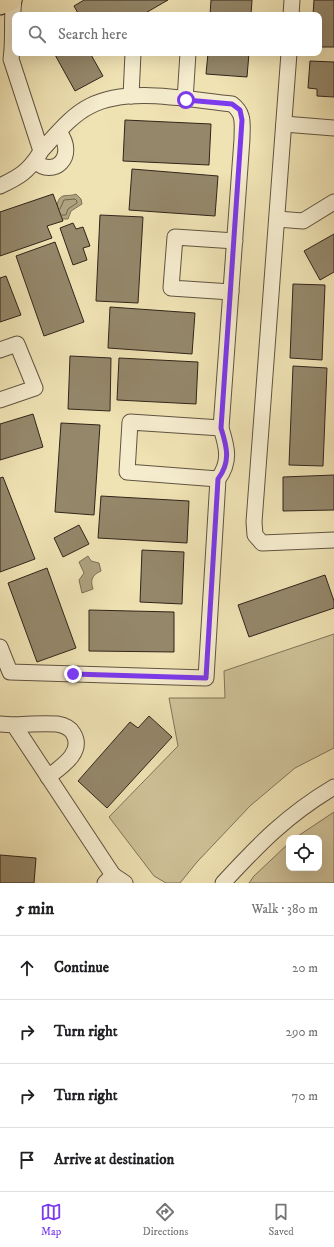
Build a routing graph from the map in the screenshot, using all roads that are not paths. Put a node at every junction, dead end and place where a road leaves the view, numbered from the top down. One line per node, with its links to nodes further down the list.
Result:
1 (13, 0): 3 (main road); 5 (street)
2 (292, 0): 4 (street)
3 (0, 5)
4 (292, 12)
5 (12, 32)
6 (12, 48): 7 (street)
7 (5, 56): 16 (street)
8 (133, 56): 11 (street)
9 (188, 56): 12 (street)
10 (289, 56): 13 (street)
11 (131, 96): 12 (street); 15 (street)
12 (186, 100): 20 (street)
13 (284, 124): 14 (street); 19 (street)
14 (334, 128)
15 (59, 132): 16 (street); 16 (street)
16 (38, 156): 17 (street)
17 (0, 186)
18 (334, 202): 19 (street)
19 (277, 219): 26 (street)
20 (235, 242): 21 (street); 21 (street)
21 (231, 292): 24 (street)
22 (0, 350): 23 (street)
23 (0, 400)
24 (221, 428): 25 (street); 25 (street)
25 (218, 479): 27 (street)
26 (334, 540)
27 (0, 647)
28 (7, 724): 29 (street); 29 (street)
29 (48, 777): 31 (street)
30 (334, 787): 32 (street)
31 (114, 880)
32 (223, 883)

